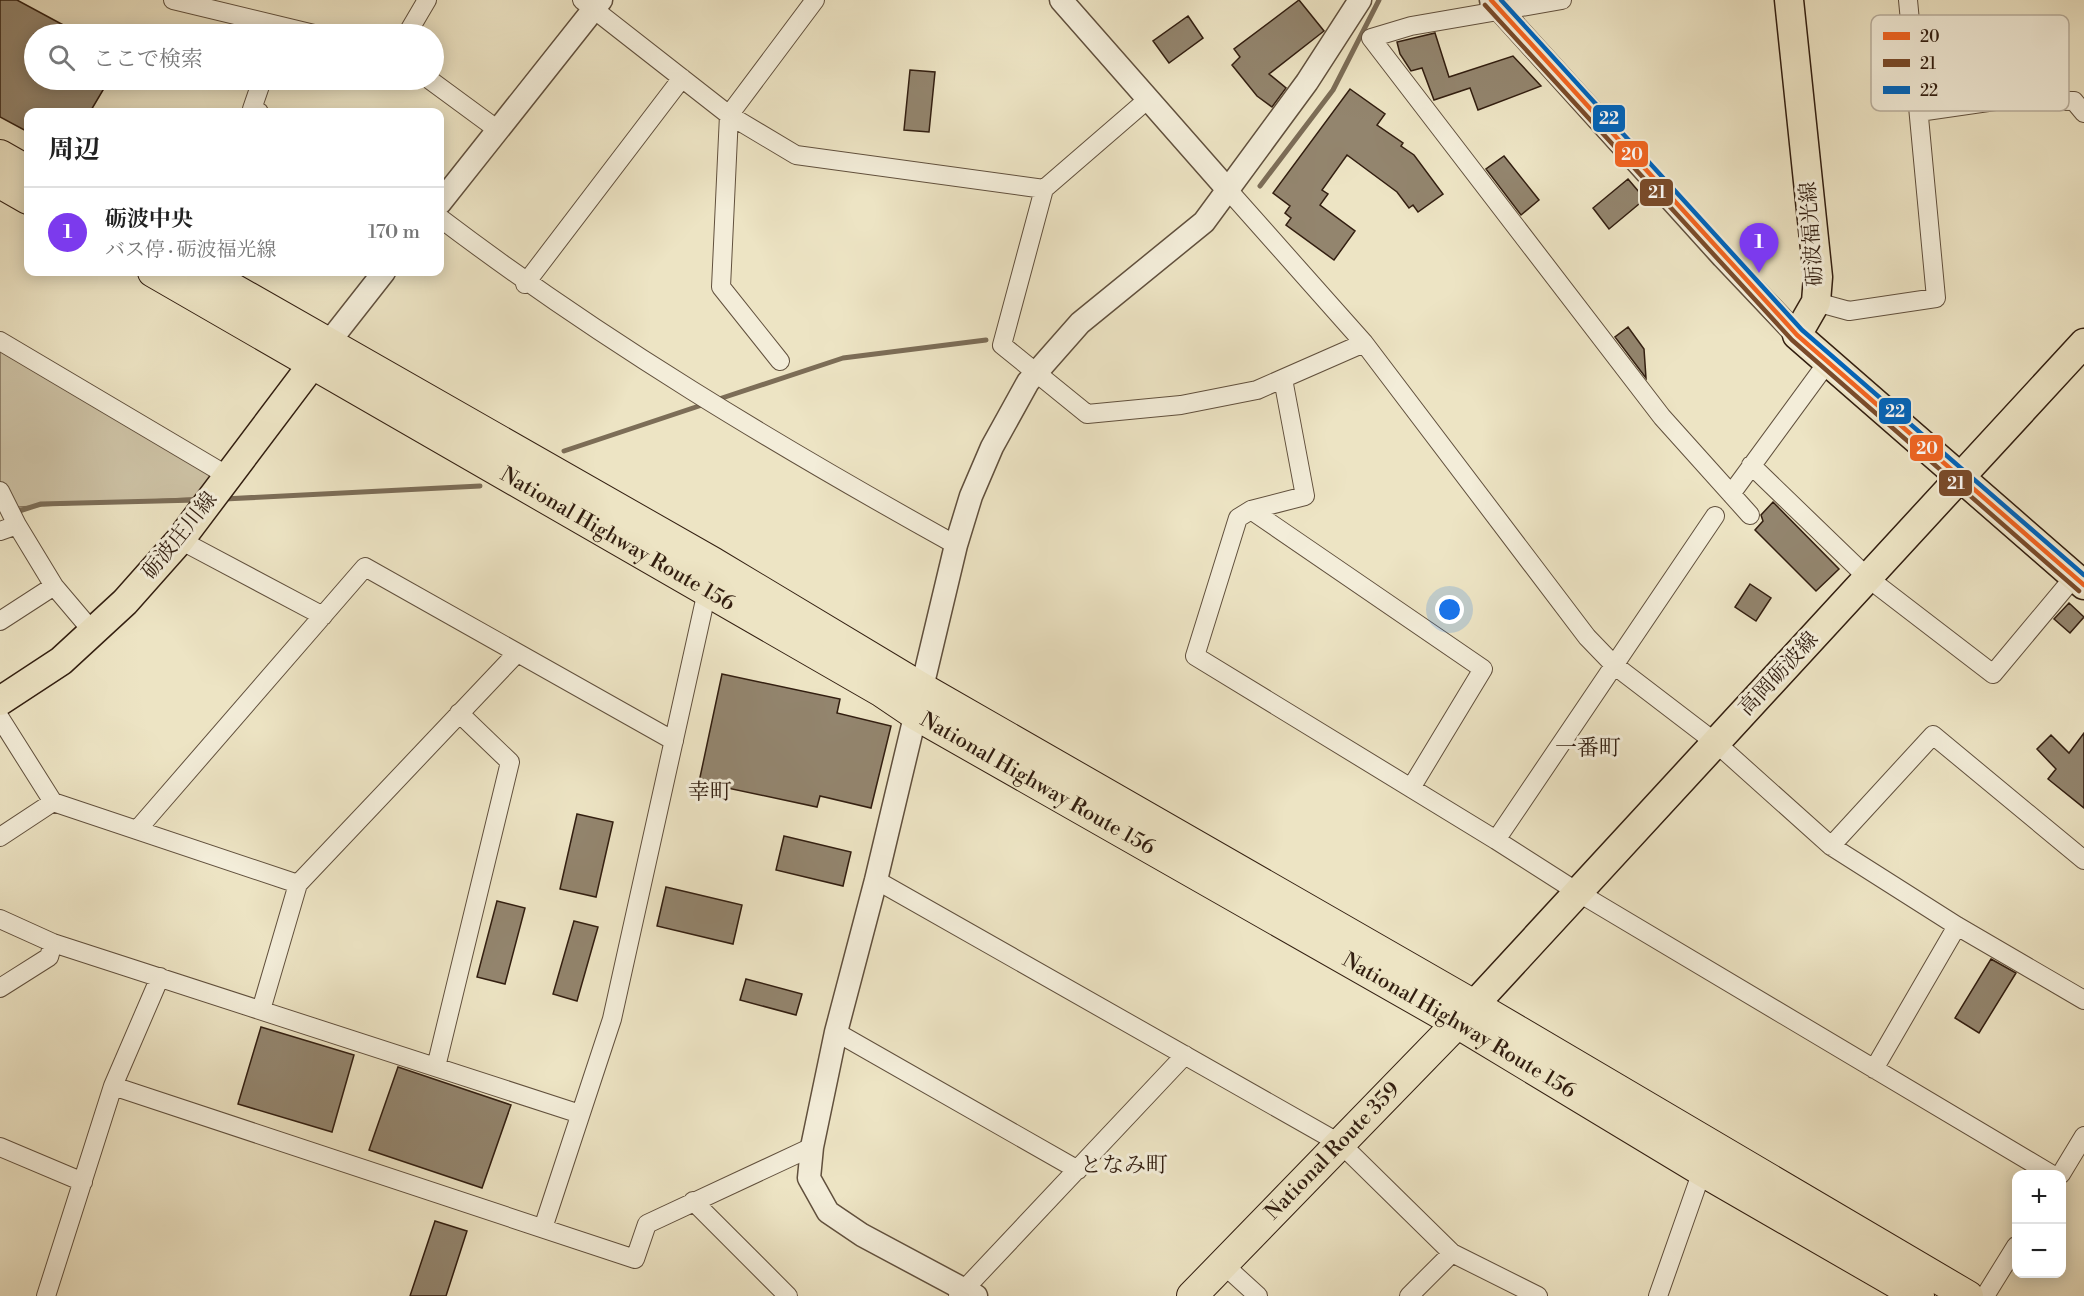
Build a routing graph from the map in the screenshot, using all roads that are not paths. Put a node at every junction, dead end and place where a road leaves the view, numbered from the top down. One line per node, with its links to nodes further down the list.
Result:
1 (173, 0): 12 (street)
2 (427, 0): 13 (street)
3 (815, 0): 23 (street)
4 (1061, 0): 17 (street)
5 (1360, 0): 29 (street)
6 (1562, 0): 10 (street)
7 (1790, 0): 37 (main road, 砺波福光線)
8 (1908, 0): 11 (street)
9 (592, 3): 14 (street); 24 (street)
10 (1495, 5): 38 (street); 51 (street)
11 (1910, 15)
12 (257, 24)
13 (413, 24)
14 (682, 78): 23 (street); 36 (street)
15 (258, 90): 19 (street)
16 (444, 90): 24 (street)
17 (1146, 100): 28 (street); 29 (street)
18 (2069, 101): 22 (street)
19 (252, 108)
20 (1927, 111): 21 (street)
21 (1920, 112): 37 (street)
22 (2084, 113)
23 (729, 115): 28 (street); 43 (street)
24 (498, 130): 31 (street)
25 (0, 155): 26 (highway)
26 (24, 169)
27 (0, 183): 30 (highway)
28 (1044, 189): 45 (street)
29 (1229, 190): 40 (street); 45 (street)
30 (24, 197)
31 (444, 197)
32 (444, 221): 36 (street)
33 (161, 276): 42 (highway, National Highway Route 156)
34 (210, 276): 42 (highway, National Highway Route 156)
35 (381, 276): 42 (street)
36 (525, 284): 57 (street)
37 (1816, 302): 38 (main road, 砺波福光線)
38 (1797, 335): 44 (main road)
39 (0, 341): 48 (street)
40 (1365, 343): 46 (street); 67 (street)
41 (2084, 344): 49 (main road, 高岡砺波線)
42 (321, 353): 48 (main road, 砺波庄川線); 58 (highway, National Highway Route 156); 62 (highway, National Highway Route 156)
43 (780, 361)
44 (1827, 363): 47 (street); 49 (main road)
45 (1035, 374): 46 (street); 57 (street)
46 (1283, 379): 52 (street)
47 (1750, 465): 51 (street); 59 (street)
48 (228, 476): 56 (main road, 砺波庄川線)
49 (1960, 479): 59 (main road, 高岡砺波線); 60 (main road)
50 (0, 491): 55 (street)
51 (1731, 494): 53 (street)
52 (1251, 510): 74 (street); 74 (street)
53 (1750, 515)
54 (1715, 516): 67 (street)
55 (8, 528): 61 (street)
56 (180, 540): 63 (street); 65 (main road, 砺波庄川線)
57 (956, 545): 69 (street)
58 (714, 563): 62 (street); 69 (highway, National Highway Route 156)
59 (1868, 578): 60 (street); 73 (main road, 高岡砺波線)
60 (2079, 581)
61 (54, 586): 64 (street); 65 (street)
62 (707, 592): 69 (highway, National Highway Route 156); 72 (street)
63 (323, 616): 66 (street); 76 (street)
64 (0, 621)
65 (93, 632): 68 (main road, 砺波庄川線)
66 (517, 653): 70 (street); 72 (street)
67 (1614, 665): 73 (street); 78 (street)
68 (0, 701)
69 (919, 701): 81 (street); 91 (highway, National Highway Route 156)
70 (459, 713): 82 (street); 94 (street)
71 (0, 718): 75 (street)
72 (674, 741): 97 (street)
73 (1716, 742): 79 (street); 83 (main road, 高岡砺波線)
74 (1411, 788): 78 (street)
75 (53, 802): 76 (street); 77 (street)
76 (137, 830): 82 (street)
77 (0, 837)
78 (1496, 840): 83 (street)
79 (1831, 846): 80 (street); 85 (street)
80 (2084, 860)
81 (876, 880): 92 (street); 93 (street)
82 (298, 884): 90 (street)
83 (1579, 893): 91 (main road, 高岡砺波線); 95 (street)
84 (0, 919): 86 (street)
85 (1957, 926): 89 (street); 95 (street)
86 (53, 943): 87 (street); 88 (street)
87 (160, 977): 90 (street); 96 (street)
88 (0, 988)
89 (2084, 1000)
90 (261, 1010): 94 (street)
91 (1465, 1014): 99 (highway, National Route 359); 105 (highway, National Highway Route 156); 121 (highway, National Highway Route 156)
92 (836, 1032): 101 (street); 102 (street)
93 (1185, 1055): 99 (street); 102 (street)
94 (436, 1067): 97 (street)
95 (1874, 1069): 103 (street)
96 (113, 1086): 106 (street); 108 (street)
97 (580, 1114): 108 (street)
98 (2084, 1136): 104 (street)
99 (1341, 1144): 109 (street); 111 (highway, National Route 359)
100 (0, 1147): 106 (street)
101 (812, 1147): 107 (street); 112 (street)
102 (1078, 1170): 112 (street)
103 (2044, 1170)
104 (2063, 1170)
105 (1702, 1172): 119 (street); 120 (highway, National Highway Route 156)
106 (83, 1182): 113 (street)
107 (693, 1201): 108 (street); 114 (street)
108 (543, 1228)
109 (1452, 1253): 117 (street); 118 (street)
110 (2012, 1253): 122 (street)
111 (1223, 1264): 115 (highway, National Route 359); 116 (street)
112 (966, 1294)
113 (46, 1296)
114 (788, 1296)
115 (1192, 1296)
116 (1258, 1296)
117 (1409, 1296)
118 (1538, 1296)
119 (1658, 1296)
120 (1919, 1296)
121 (1968, 1296)
122 (1986, 1296)

